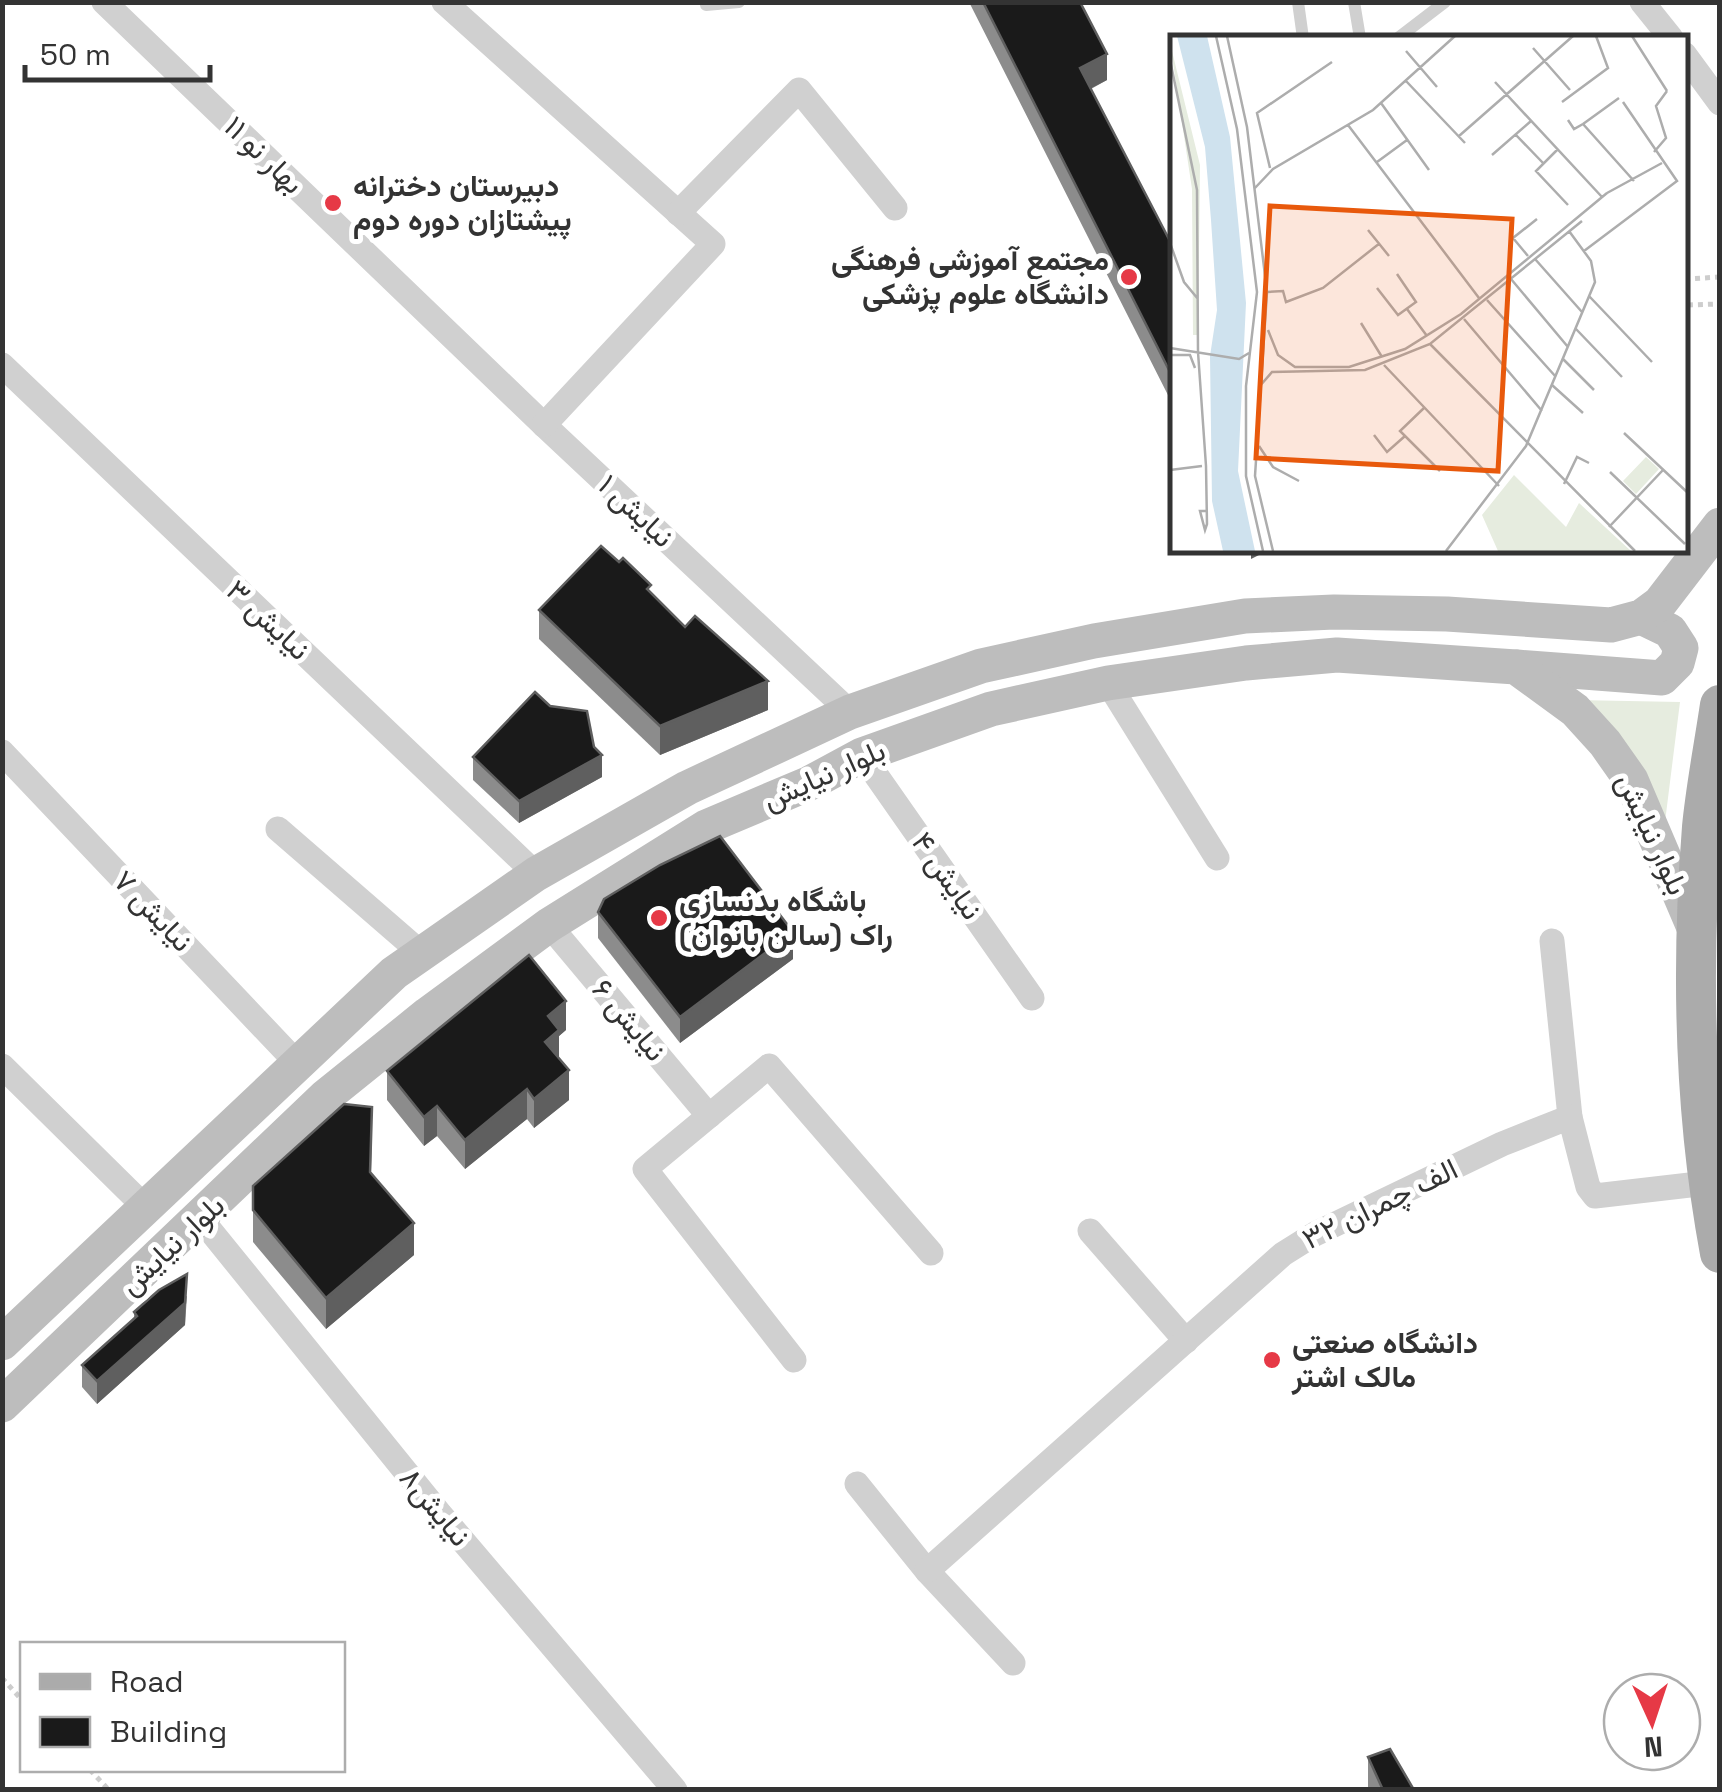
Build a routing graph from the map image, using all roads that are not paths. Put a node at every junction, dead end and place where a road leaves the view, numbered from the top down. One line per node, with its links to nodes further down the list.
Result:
1 (104, 2): 17 (street, ۱۱ بهار نو)
2 (444, 2): 16 (street)
3 (739, 2): 8 (lane)
4 (1298, 2): 9 (lane)
5 (1354, 2): 10 (lane)
6 (1445, 2): 11 (lane)
7 (1642, 2): 12 (street)
8 (706, 5)
9 (1303, 35)
10 (1360, 35)
11 (1402, 35)
12 (1669, 35)
13 (1687, 58): 14 (street)
14 (1720, 103)
15 (895, 208): 16 (street)
16 (678, 212): 19 (street)
17 (423, 308): 19 (street, نیایش ۱)
18 (2, 365): 32 (street, نیایش ۳)
19 (544, 425): 27 (street, نیایش ۱)
20 (1720, 525): 22 (main road)
21 (1354, 612): 22 (main road, بلوار نیایش); 23 (main road); 27 (main road, بلوار نیایش)
22 (1641, 617): 24 (main road)
23 (1356, 656): 24 (main road, بلوار نیایش); 25 (main road, بلوار نیایش)
24 (1516, 667): 34 (main road, بلوار نیایش)
25 (1108, 683): 28 (main road, بلوار نیایش); 31 (street)
26 (1720, 705): 34 (main road)
27 (850, 712): 32 (main road, بلوار نیایش)
28 (862, 754): 33 (main road, بلوار نیایش); 37 (street, نیایش ۴)
29 (6, 756): 38 (street, نیایش ۷)
30 (278, 828): 36 (street)
31 (1217, 858)
32 (536, 874): 36 (main road, بلوار نیایش)
33 (549, 925): 40 (street, نیایش ۶); 44 (main road, بلوار نیایش)
34 (1698, 937): 42 (main road)
35 (1552, 941): 41 (street)
36 (421, 953): 38 (main road, بلوار نیایش)
37 (1032, 998)
38 (298, 1064): 43 (main road, بلوار نیایش)
39 (2, 1066): 43 (street)
40 (709, 1116): 46 (street); 50 (street)
41 (1570, 1117): 42 (street); 48 (street, ۳۲ الف چمران)
42 (1707, 1183): 47 (main road)
43 (144, 1206): 49 (main road, بلوار نیایش)
44 (201, 1219): 51 (main road, بلوار نیایش); 55 (street, نیایش۸)
45 (1090, 1231): 48 (street)
46 (931, 1253)
47 (1720, 1253)
48 (1186, 1341): 53 (street, ۳۲ الف چمران)
49 (2, 1343)
50 (794, 1360)
51 (2, 1405)
52 (858, 1484): 53 (street)
53 (927, 1571): 54 (street)
54 (1013, 1663)
55 (675, 1790)

